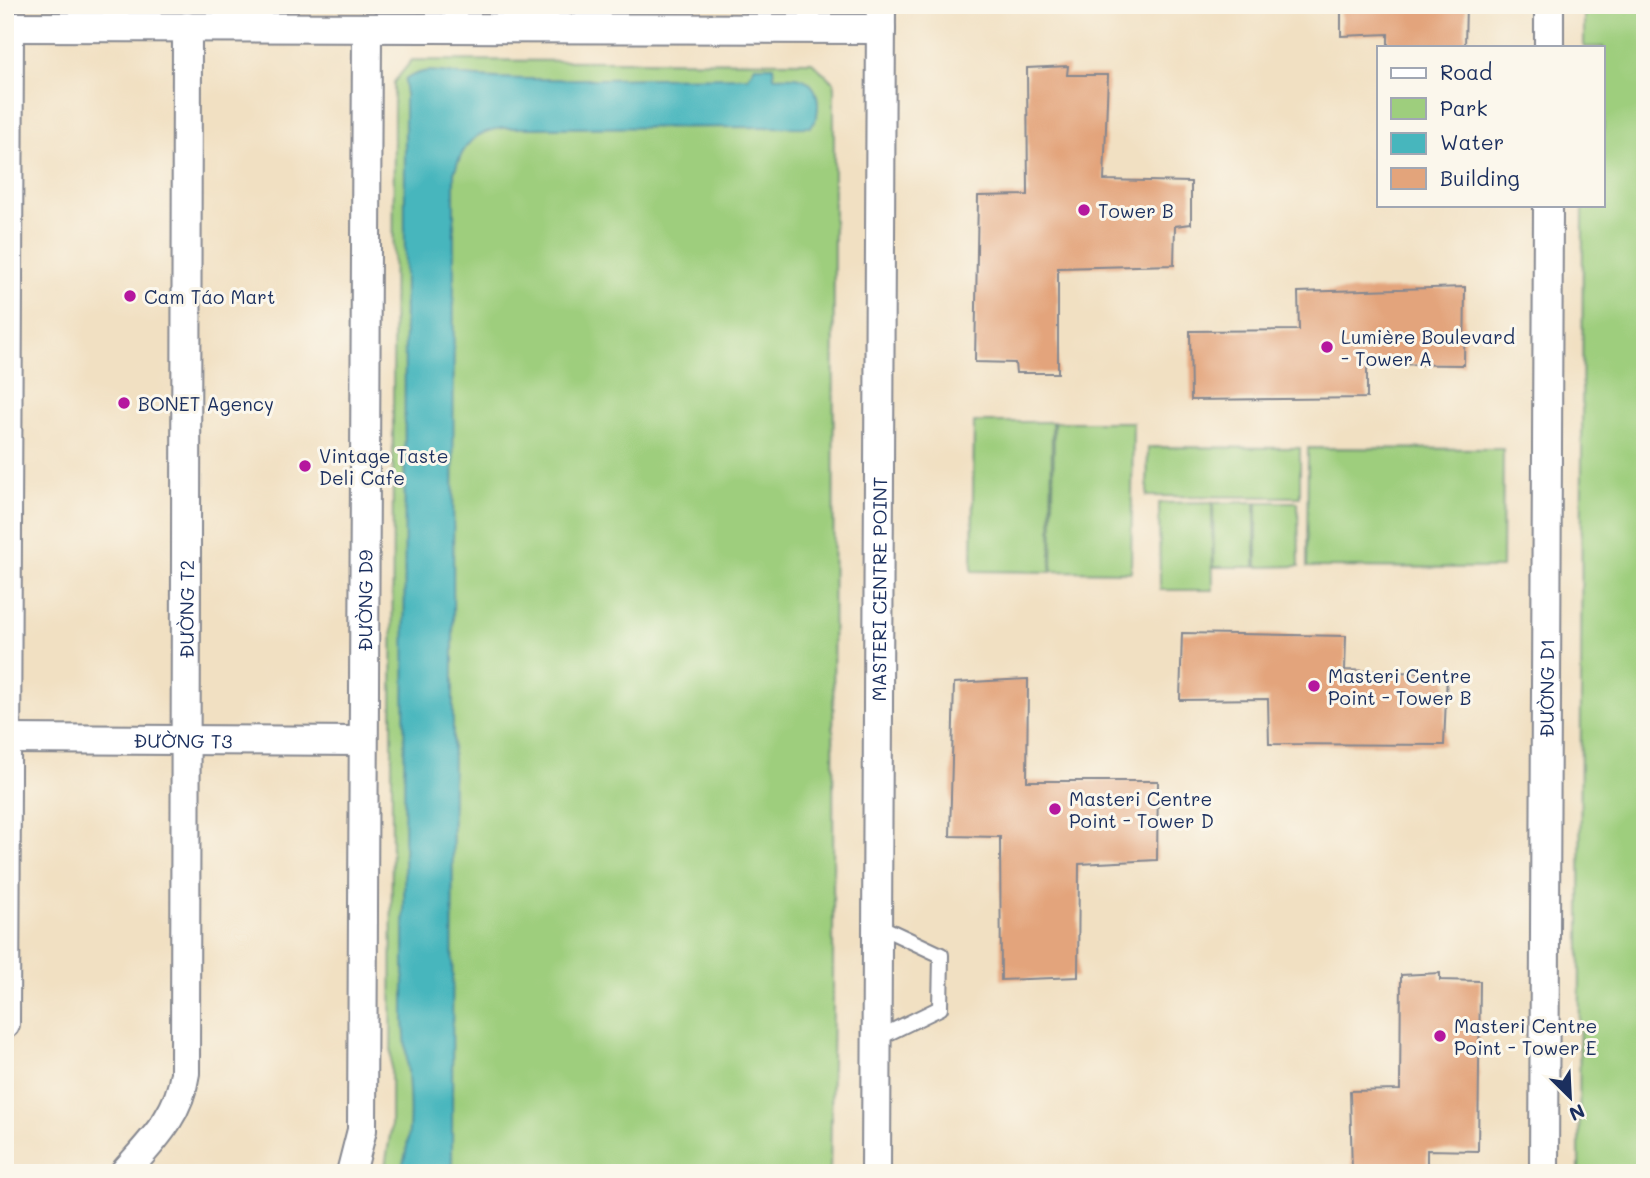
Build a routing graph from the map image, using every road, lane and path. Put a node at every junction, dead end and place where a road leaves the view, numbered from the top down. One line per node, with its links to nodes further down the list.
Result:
1 (1549, 5): 6 (street)
2 (881, 17): 5 (street); 11 (street, MASTERI CENTRE POINT)
3 (7, 27): 4 (street); 8 (street)
4 (187, 27): 5 (street); 9 (street, ĐƯỜNG T2)
5 (367, 28): 10 (street, ĐƯỜNG D9)
6 (1549, 46)
7 (1548, 206): 14 (street, ĐƯỜNG D1)
8 (6, 739): 9 (street, ĐƯỜNG T3); 12 (street)
9 (187, 740): 10 (street, ĐƯỜNG T3); 15 (street, ĐƯỜNG T2)
10 (363, 741): 16 (street, ĐƯỜNG D9)
11 (877, 925): 13 (street, MASTERI CENTRE POINT); 13 (lane)
12 (5, 1024)
13 (877, 1040): 17 (street, MASTERI CENTRE POINT)
14 (1544, 1169): 18 (lane)
15 (124, 1173)
16 (351, 1173)
17 (876, 1173)
18 (1527, 1173)

